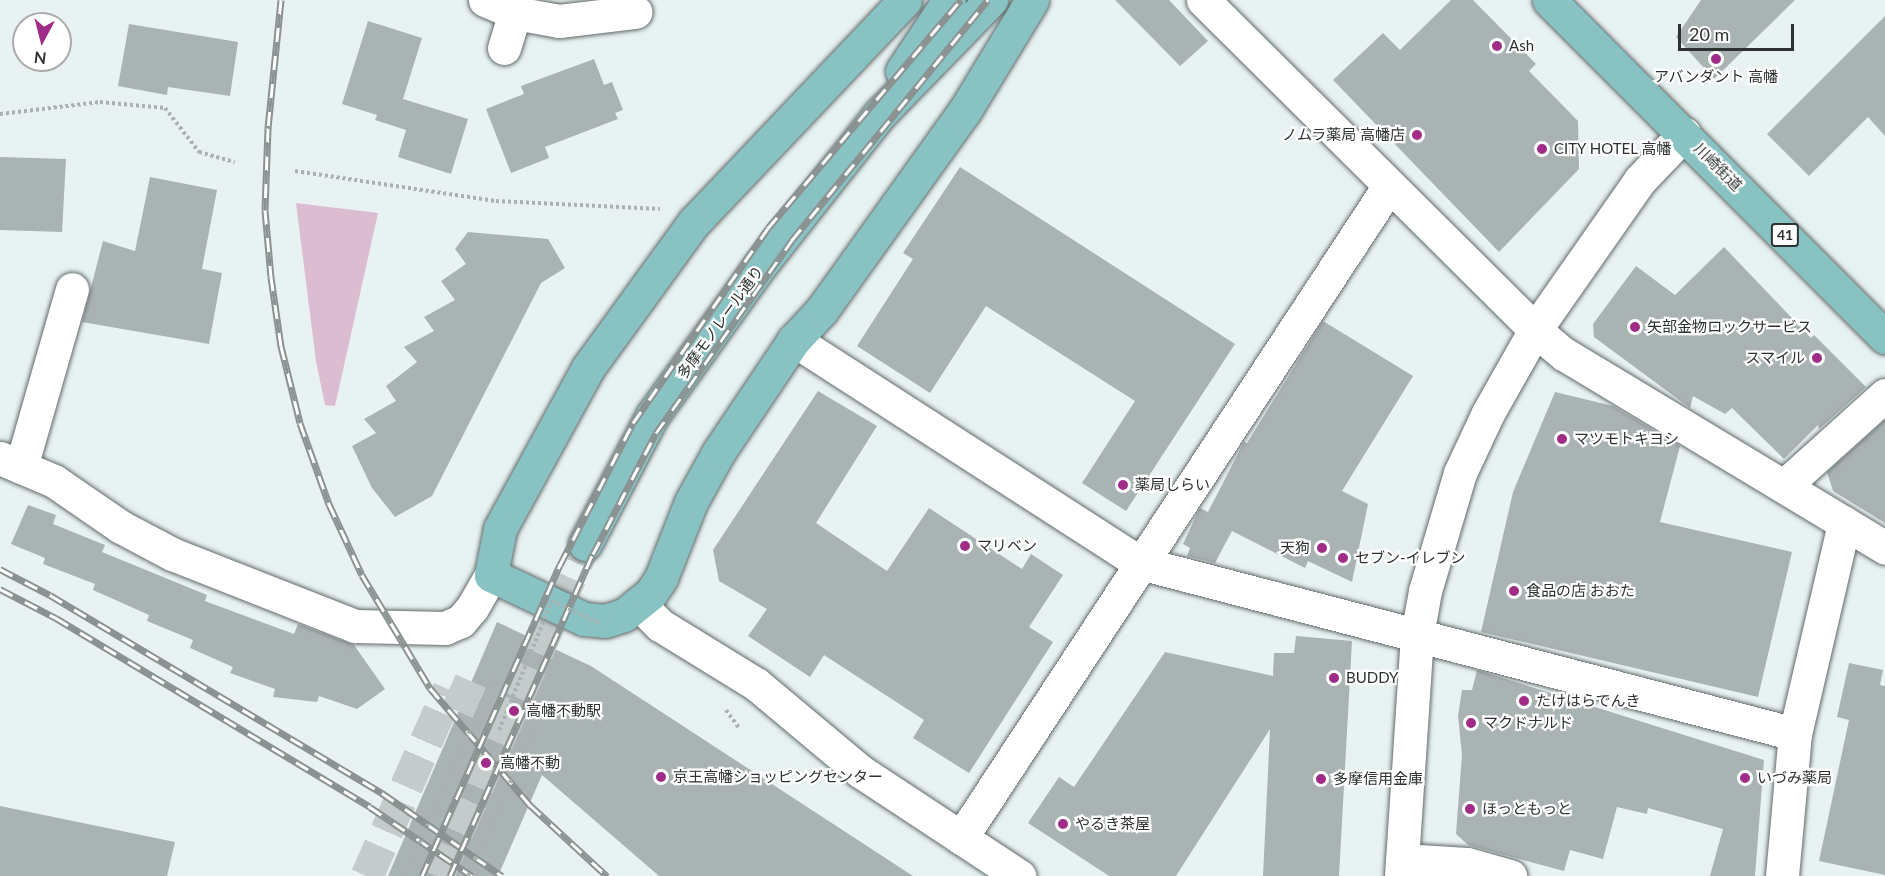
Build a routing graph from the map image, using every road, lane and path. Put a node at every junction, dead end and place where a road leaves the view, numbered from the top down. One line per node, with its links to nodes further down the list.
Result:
1 (485, 0): 9 (street)
2 (949, 0): 12 (main road, 多摩モノレール通り)
3 (991, 0): 12 (main road, 多摩モノレール通り)
4 (1032, 0): 21 (main road)
5 (1203, 0): 16 (street)
6 (1549, 0): 13 (main road, 川崎街道 / 41)
7 (892, 4): 29 (main road)
8 (634, 12): 9 (street)
9 (515, 13): 10 (street)
10 (504, 48)
11 (0, 114): 14 (path)
12 (879, 115): 26 (main road, 多摩モノレール通り)
13 (1684, 134): 19 (street); 20 (main road, 川崎街道 / 41)
14 (236, 162)
15 (295, 171): 17 (path)
16 (1389, 186): 19 (street); 28 (street)
17 (663, 209)
18 (72, 289): 23 (street)
19 (1535, 330): 24 (street); 32 (street)
20 (1885, 337)
21 (794, 340): 28 (street); 30 (main road)
22 (1885, 395): 24 (street)
23 (10, 463): 29 (street)
24 (1784, 486): 25 (street)
25 (1844, 523): 27 (street); 36 (street)
26 (585, 544)
27 (1885, 548)
28 (1140, 562): 32 (street); 37 (street)
29 (491, 575): 30 (main road)
30 (639, 604): 37 (street)
31 (601, 624): 35 (path, bridge)
32 (1417, 636): 36 (street); 38 (street)
33 (494, 675): 39 (path, bridge)
34 (546, 702): 40 (path, bridge)
35 (499, 730)
36 (1796, 734): 43 (street)
37 (961, 838): 41 (street)
38 (1402, 868): 42 (street)
39 (405, 876)
40 (468, 876)
41 (1019, 876)
42 (1510, 876)
43 (1782, 876)

